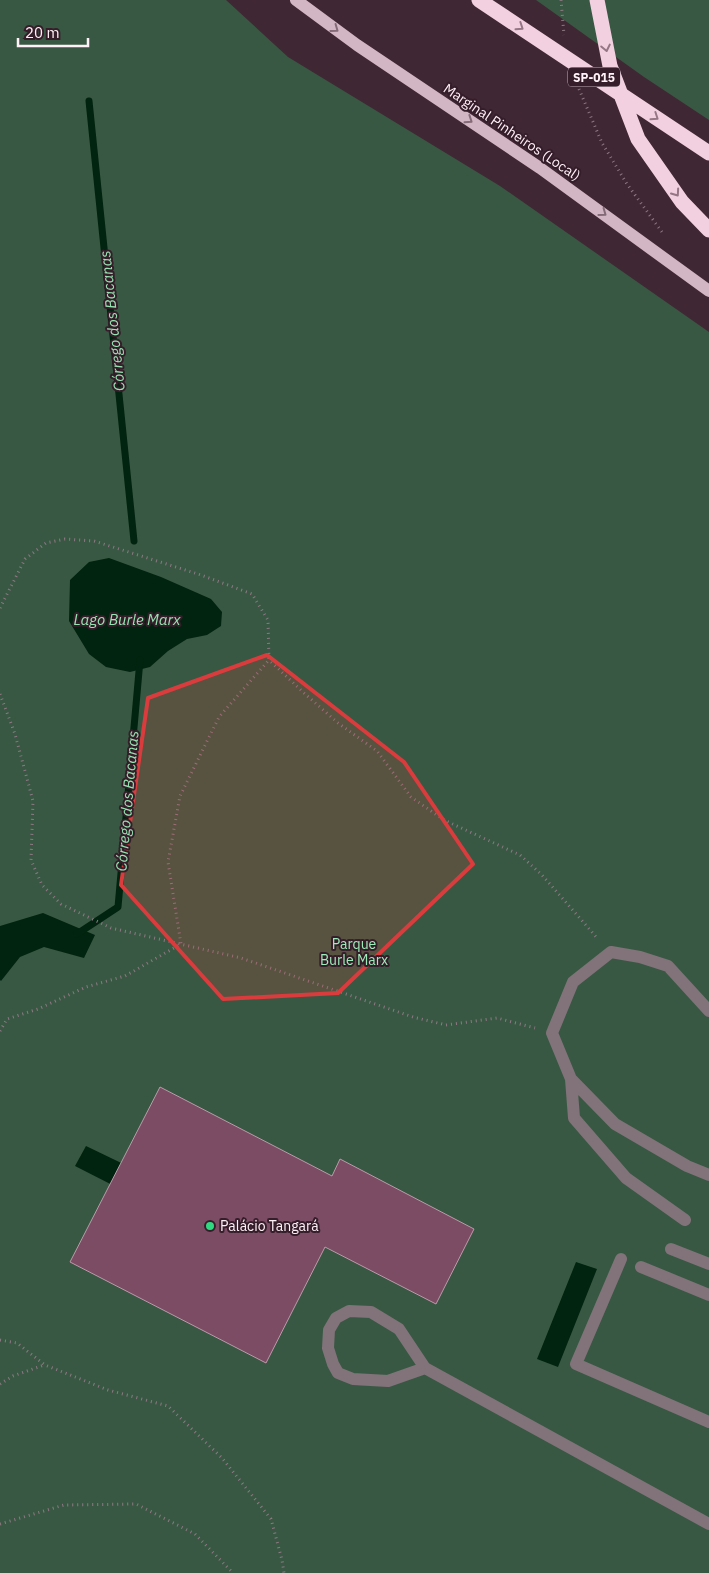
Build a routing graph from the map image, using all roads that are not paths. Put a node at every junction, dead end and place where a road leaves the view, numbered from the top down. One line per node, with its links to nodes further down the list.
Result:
1 (296, 0): 6 (main road, Marginal Pinheiros (Local), one-way to 6)
2 (479, 0): 4 (highway, SP-015, one-way to 4)
3 (597, 0): 5 (highway, one-way to 5)
4 (709, 153)
5 (709, 230)
6 (709, 291)
7 (709, 1011): 8 (street)
8 (571, 1079): 9 (street); 10 (street)
9 (709, 1175)
10 (685, 1220)
11 (671, 1249): 13 (street)
12 (621, 1259): 17 (street)
13 (709, 1264)
14 (641, 1267): 15 (street)
15 (709, 1295)
16 (425, 1368): 16 (street); 18 (street)
17 (709, 1422)
18 (709, 1524)

